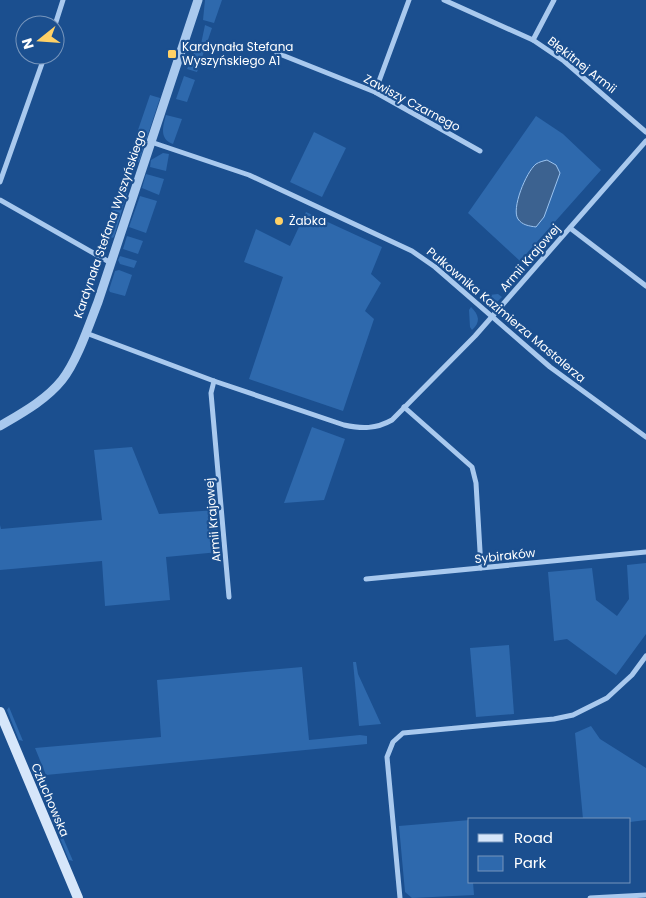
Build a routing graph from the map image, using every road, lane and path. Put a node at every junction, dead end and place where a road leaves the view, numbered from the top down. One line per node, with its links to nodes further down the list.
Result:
1 (64, 0): 6 (street)
2 (198, 0): 13 (street, Kardynała Stefana Wyszyńskiego)
3 (409, 0): 10 (street)
4 (444, 0): 7 (street, Błękitnej Armii)
5 (554, 0): 7 (street)
6 (59, 15)
7 (533, 40): 11 (street, Błękitnej Armii)
8 (277, 53): 10 (street, Zawiszy Czarnego)
9 (41, 65): 15 (street)
10 (374, 92): 14 (street, Zawiszy Czarnego)
11 (646, 132)
12 (646, 141): 17 (street, Armii Krajowej)
13 (151, 142): 18 (street, Kardynała Stefana Wyszyńskiego); 20 (street, Pułkownika Kazimierza Mastalerza)
14 (480, 151)
15 (0, 182)
16 (0, 200): 18 (street)
17 (570, 228): 19 (street); 20 (street, Armii Krajowej)
18 (111, 263): 21 (street, Kardynała Stefana Wyszyńskiego)
19 (646, 286)
20 (492, 316): 23 (street, Armii Krajowej); 25 (street, Pułkownika Kazimierza Mastalerza)
21 (86, 333): 22 (street, Armii Krajowej); 24 (street, Kardynała Stefana Wyszyńskiego)
22 (214, 381): 23 (street, Armii Krajowej); 29 (street, Armii Krajowej)
23 (404, 407): 27 (street)
24 (0, 426)
25 (646, 437)
26 (646, 552): 27 (street, Sybiraków)
27 (481, 568): 28 (street, Sybiraków)
28 (366, 579)
29 (230, 597)
30 (646, 656): 34 (street)
31 (0, 712): 33 (main road, Człuchowska)
32 (646, 895): 35 (street)
33 (78, 898)
34 (400, 898)
35 (590, 898)

